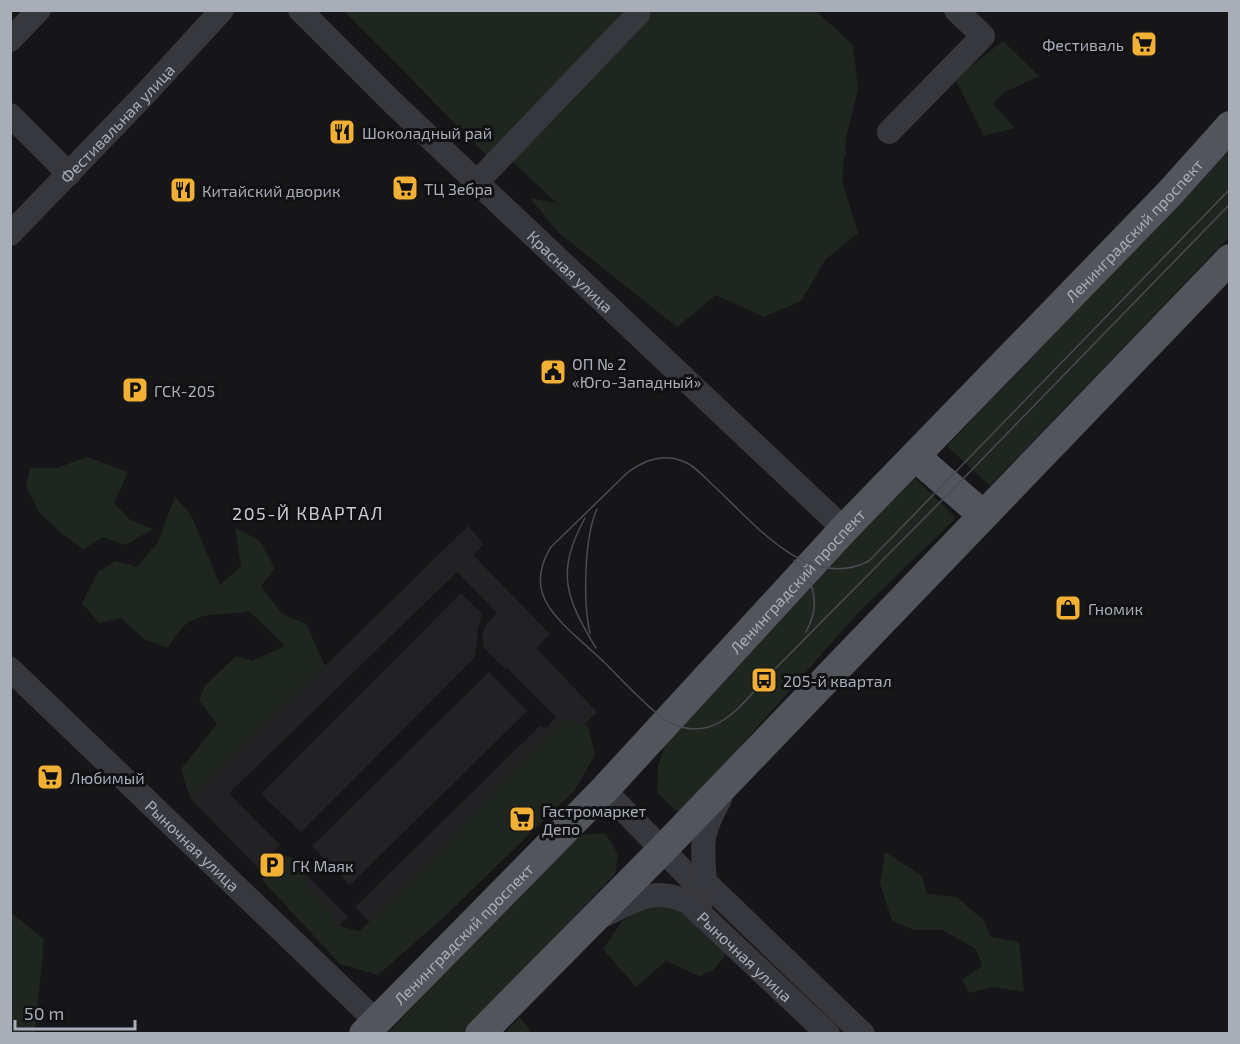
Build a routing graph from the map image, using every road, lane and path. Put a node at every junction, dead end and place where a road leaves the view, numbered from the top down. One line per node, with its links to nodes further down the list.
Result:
1 (39, 10): 6 (street)
2 (222, 10): 10 (street, Фестивальная улица)
3 (300, 10): 11 (street, Красная улица)
4 (956, 10): 9 (street)
5 (638, 14): 11 (street)
6 (10, 40)
7 (10, 115): 10 (street)
8 (1230, 126): 14 (main road, Ленинградский проспект)
9 (889, 132)
10 (69, 174): 12 (street, Фестивальная улица)
11 (477, 182): 16 (street, Красная улица)
12 (10, 234)
13 (1230, 259): 15 (main road)
14 (916, 456): 15 (main road); 16 (main road, Ленинградский проспект)
15 (983, 515): 18 (main road)
16 (844, 530): 19 (main road, Ленинградский проспект)
17 (10, 669): 24 (street, Рыночная улица)
18 (739, 768): 20 (main road); 21 (street)
19 (604, 790): 20 (street, Рыночная улица); 24 (main road, Ленинградский проспект)
20 (663, 849): 21 (street, Рыночная улица); 23 (main road)
21 (701, 883): 22 (street, Рыночная улица); 27 (street, Рыночная улица)
22 (702, 913): 23 (street); 26 (street, Рыночная улица)
23 (589, 922): 25 (main road)
24 (370, 1027)
25 (480, 1034)
26 (828, 1034)
27 (863, 1034)

